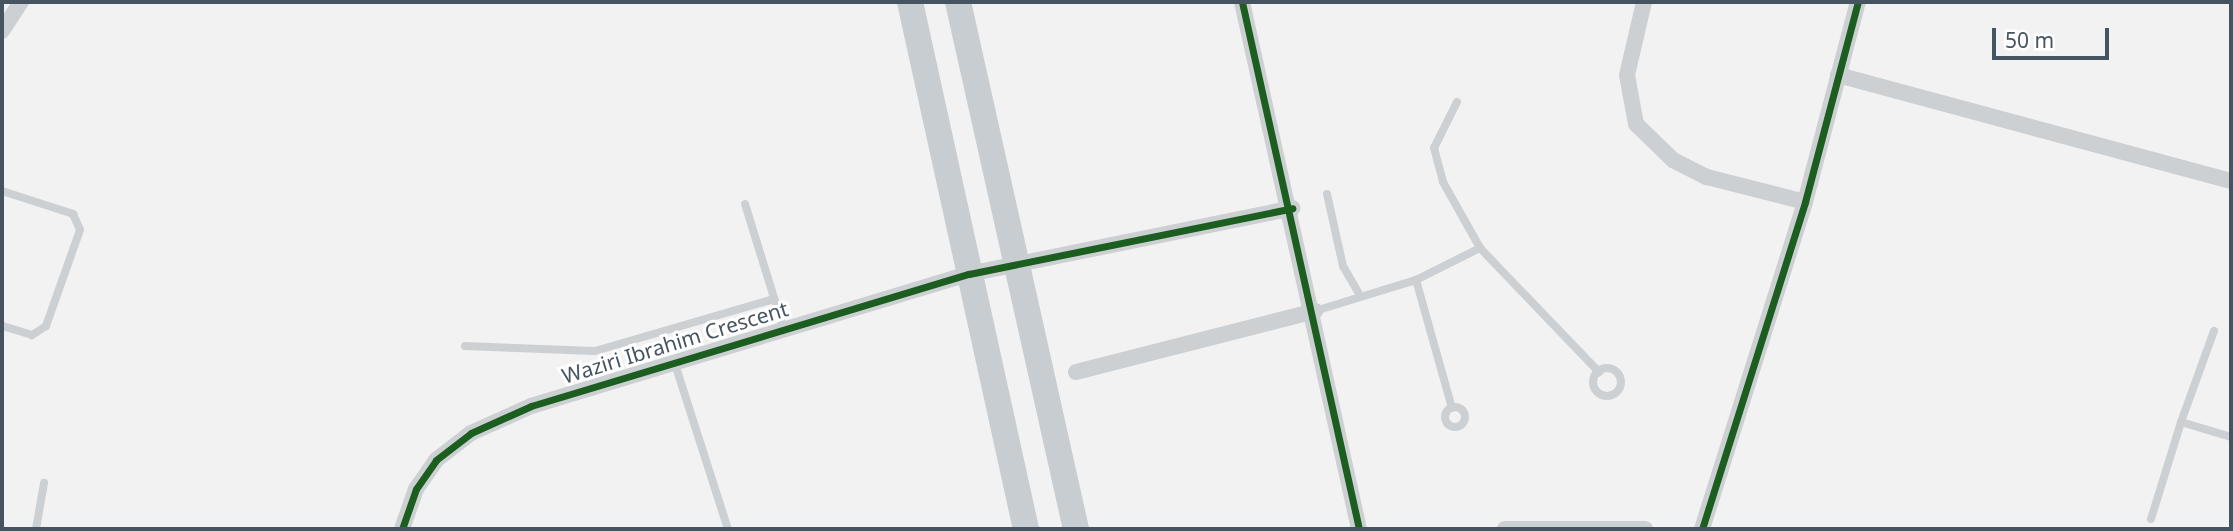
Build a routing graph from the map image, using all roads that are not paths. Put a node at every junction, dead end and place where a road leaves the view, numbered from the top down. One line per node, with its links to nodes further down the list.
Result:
1 (22, 2): 7 (street)
2 (910, 2): 18 (main road)
3 (958, 2): 17 (main road)
4 (1242, 2): 15 (street)
5 (1644, 2): 13 (street)
6 (1858, 2): 8 (street)
7 (2, 31)
8 (1838, 75): 10 (street); 13 (street)
9 (1457, 102): 16 (lane)
10 (2231, 181)
11 (2, 191): 23 (lane)
12 (1327, 194): 20 (lane)
13 (1805, 202): 43 (street)
14 (745, 204): 21 (lane)
15 (1292, 208): 17 (street, Waziri Ibrahim Crescent); 22 (street)
16 (1480, 247): 19 (lane); 29 (lane)
17 (1012, 266): 18 (street, Waziri Ibrahim Crescent); 39 (main road)
18 (969, 274): 24 (street, Waziri Ibrahim Crescent); 38 (main road)
19 (1416, 280): 20 (lane); 30 (lane)
20 (1360, 295): 22 (lane)
21 (774, 299): 24 (lane); 26 (lane)
22 (1315, 311): 28 (street); 40 (street)
23 (2, 326)
24 (783, 327): 27 (street, Waziri Ibrahim Crescent)
25 (2214, 331): 31 (lane)
26 (465, 346)
27 (673, 358): 36 (street, Waziri Ibrahim Crescent); 37 (lane)
28 (1076, 372)
29 (1599, 372)
30 (1452, 408)
31 (2181, 422): 32 (lane); 34 (lane)
32 (2231, 437)
33 (44, 483): 35 (lane)
34 (2151, 519)
35 (36, 529)
36 (402, 529)
37 (728, 529)
38 (1026, 529)
39 (1076, 529)
40 (1359, 529)
41 (1505, 529): 42 (street)
42 (1644, 529)
43 (1702, 529)

